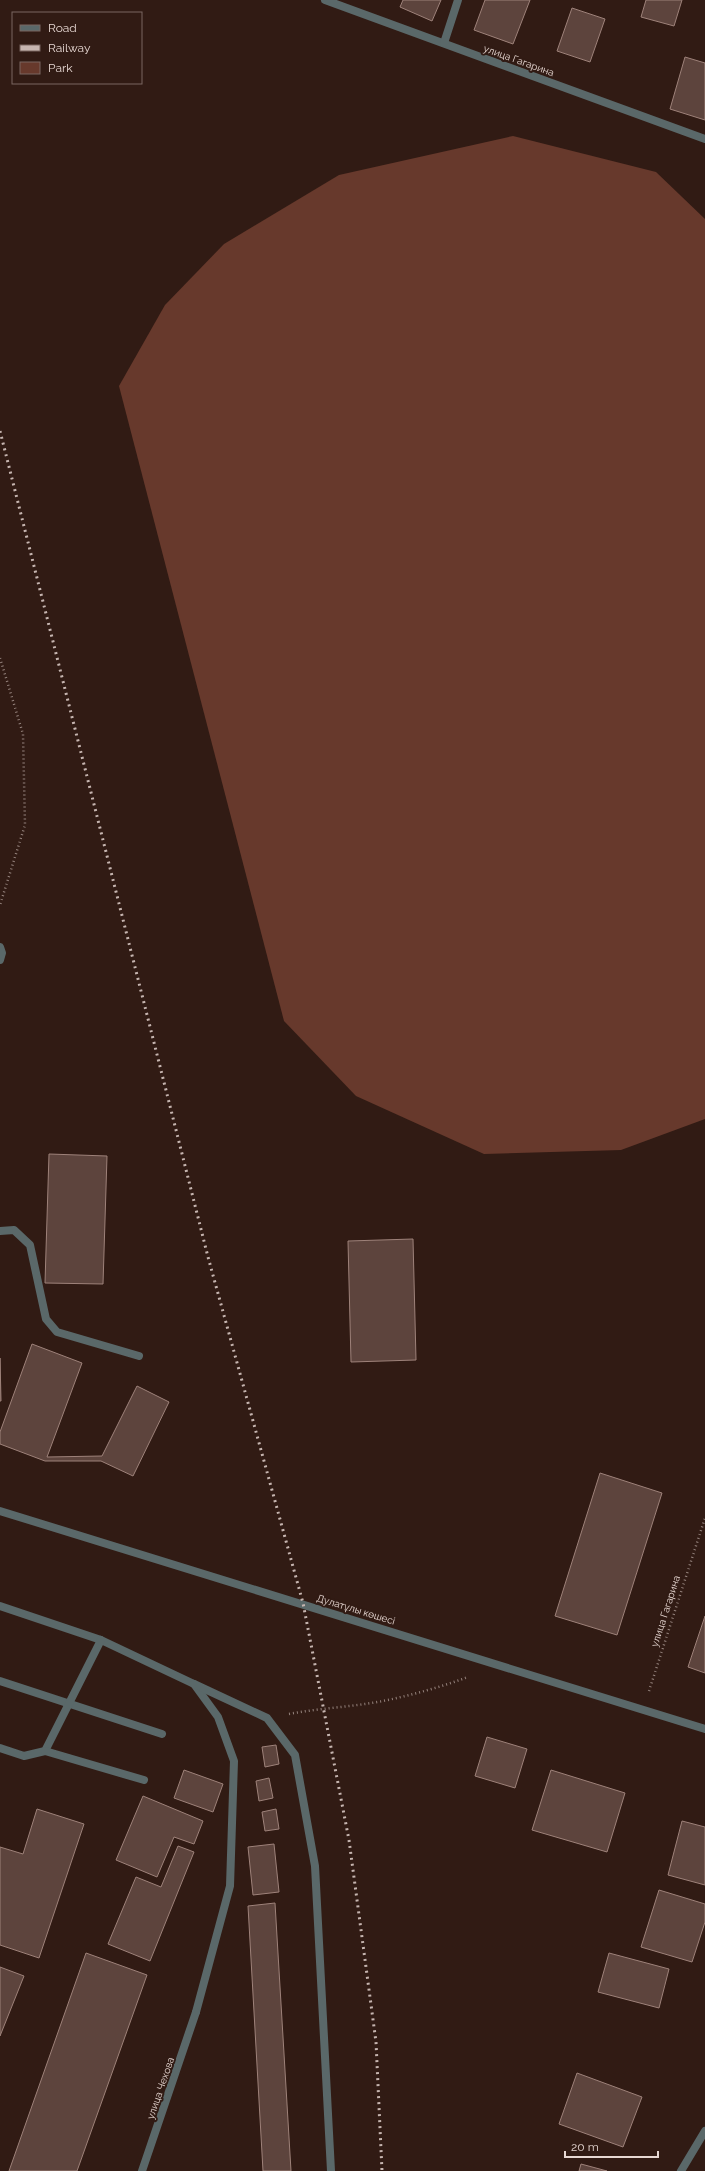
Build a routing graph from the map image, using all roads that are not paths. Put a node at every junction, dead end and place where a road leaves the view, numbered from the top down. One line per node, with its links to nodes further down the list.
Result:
1 (325, 0): 3 (street, улица Гагарина)
2 (458, 0): 3 (street)
3 (444, 43): 4 (street, улица Гагарина)
4 (705, 139)
5 (0, 947): 6 (street)
6 (0, 960)
7 (0, 1231): 8 (street)
8 (139, 1356)
9 (0, 1511): 15 (street, Дулатұлы көшесі)
10 (0, 1606): 11 (street)
11 (100, 1640): 13 (street); 14 (street)
12 (0, 1681): 14 (street)
13 (194, 1684): 21 (street, улица Чехова); 22 (street)
14 (68, 1704): 16 (street); 18 (street)
15 (705, 1728)
16 (162, 1734)
17 (0, 1748): 18 (street)
18 (45, 1752): 19 (street)
19 (144, 1780)
20 (705, 2131): 23 (street)
21 (142, 2171)
22 (331, 2171)
23 (681, 2171)

